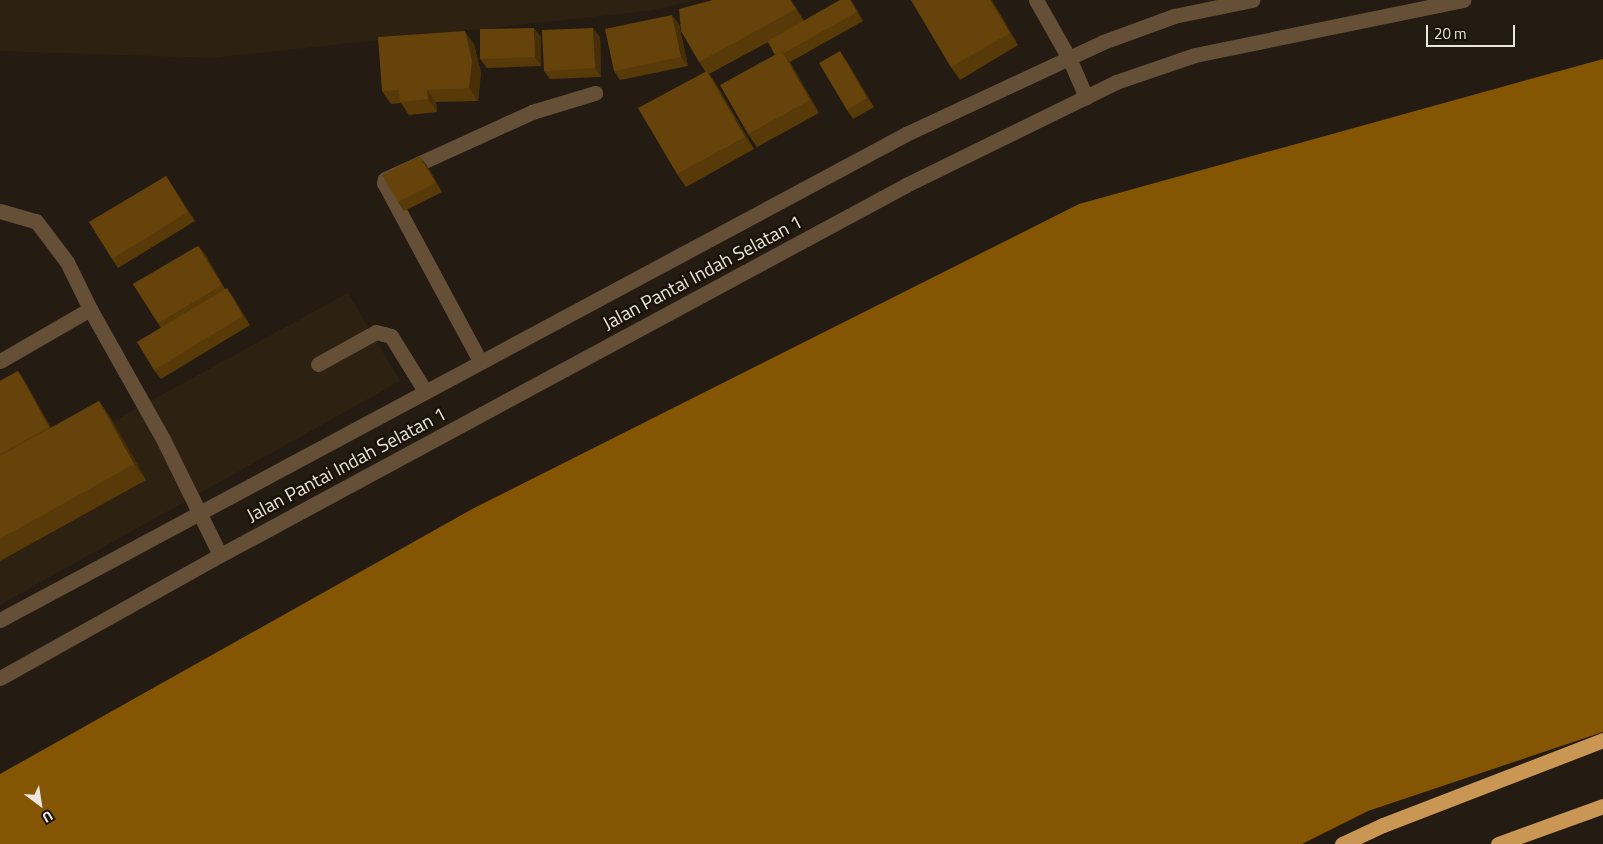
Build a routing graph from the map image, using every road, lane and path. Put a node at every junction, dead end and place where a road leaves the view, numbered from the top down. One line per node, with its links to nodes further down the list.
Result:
1 (1036, 0): 4 (street)
2 (1252, 0): 4 (street, Jalan Pantai Indah Selatan 1)
3 (1463, 0): 6 (street, Jalan Pantai Indah Selatan 1)
4 (1069, 58): 6 (street); 10 (street, Jalan Pantai Indah Selatan 1)
5 (595, 93): 10 (street)
6 (1086, 97): 14 (street, Jalan Pantai Indah Selatan 1)
7 (0, 211): 8 (street)
8 (90, 309): 9 (street); 13 (street)
9 (0, 361)
10 (480, 361): 12 (street, Jalan Pantai Indah Selatan 1)
11 (318, 364): 12 (street)
12 (425, 391): 13 (street, Jalan Pantai Indah Selatan 1)
13 (199, 512): 14 (street); 15 (street, Jalan Pantai Indah Selatan 1)
14 (220, 555): 16 (street, Jalan Pantai Indah Selatan 1)
15 (0, 620)
16 (0, 678)
17 (1603, 740): 19 (highway)
18 (1603, 806): 20 (highway)
19 (1342, 844)
20 (1498, 844)

